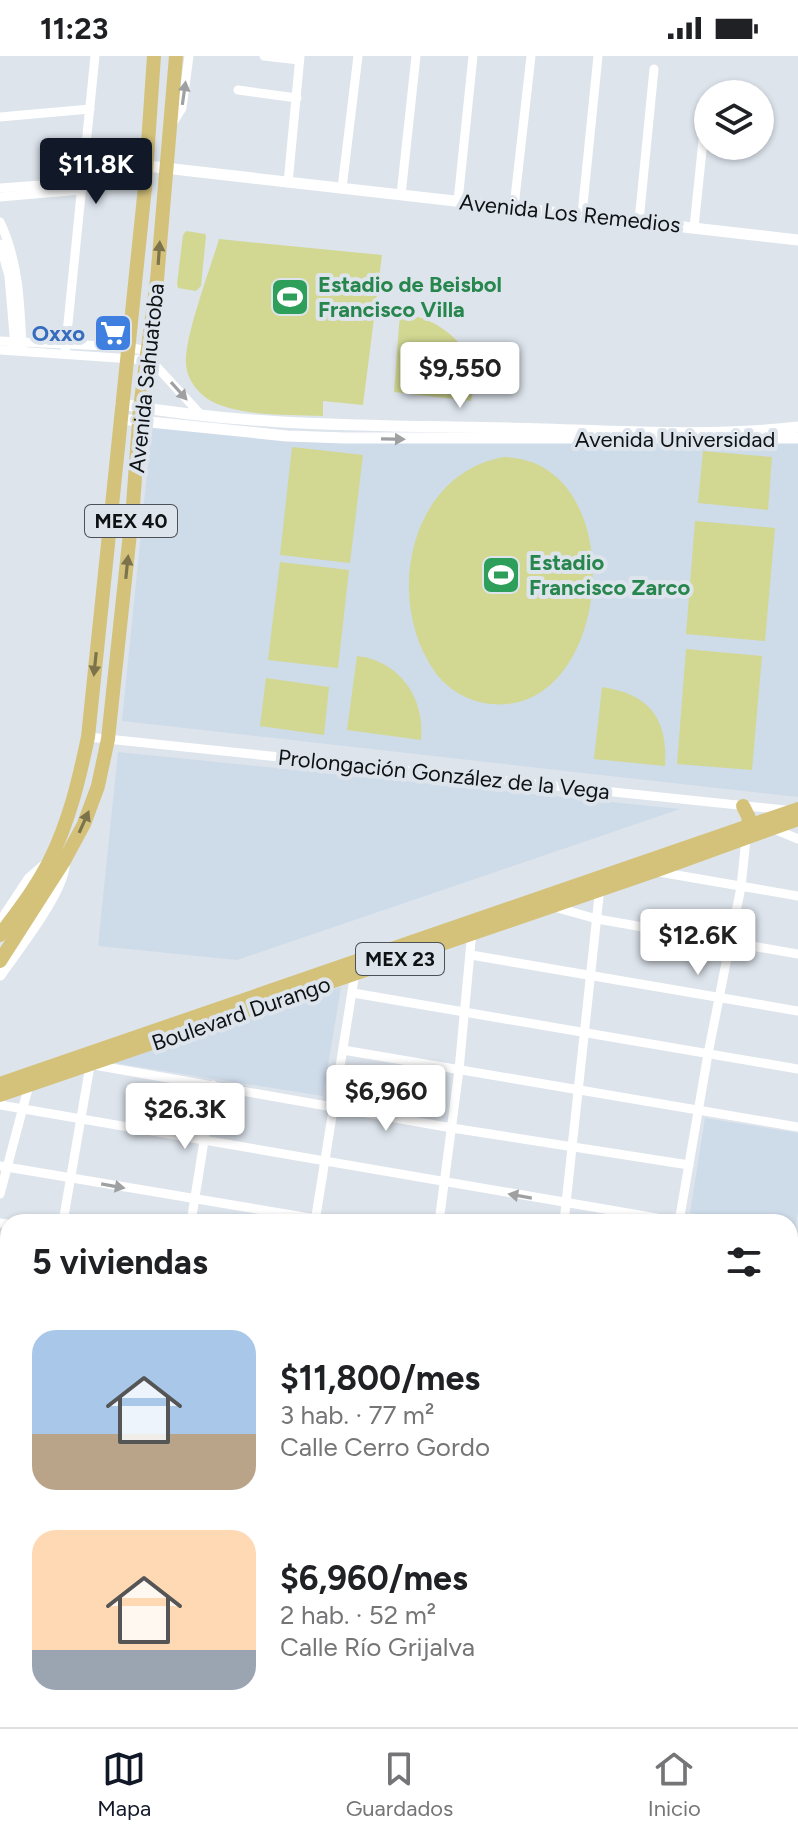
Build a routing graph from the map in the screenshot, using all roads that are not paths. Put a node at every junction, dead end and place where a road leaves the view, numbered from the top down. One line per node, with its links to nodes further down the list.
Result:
1 (95, 56): 15 (street)
2 (154, 56): 19 (main road, Avenida Sahuatoba / MEX 40)
3 (176, 56): 17 (main road, Avenida Sahuatoba / MEX 40)
4 (189, 56): 17 (street, one-way to 4)
5 (264, 56): 11 (street)
6 (358, 56): 25 (street)
7 (416, 56): 26 (street)
8 (473, 56): 29 (street)
9 (531, 56): 30 (street)
10 (598, 56): 31 (street)
11 (300, 58): 14 (street)
12 (654, 69): 32 (street)
13 (238, 90): 14 (street)
14 (297, 98): 21 (street)
15 (90, 109): 16 (street); 22 (street)
16 (0, 117)
17 (169, 127): 20 (main road, Avenida Sahuatoba / MEX 40)
18 (701, 160): 34 (street)
19 (147, 166): 20 (street, Avenida Los Remedios); 23 (main road, Avenida Sahuatoba / MEX 40)
20 (166, 168): 21 (street, Avenida Los Remedios); 28 (main road, Avenida Sahuatoba / MEX 40)
21 (288, 183): 25 (street, Avenida Los Remedios)
22 (82, 186): 24 (street); 27 (street); 39 (street)
23 (145, 187): 28 (main road); 41 (main road, Avenida Sahuatoba / MEX 40)
24 (0, 188)
25 (342, 188): 26 (street, Avenida Los Remedios)
26 (401, 195): 29 (street, Avenida Los Remedios)
27 (0, 197)
28 (162, 200): 42 (main road, Avenida Sahuatoba / MEX 40, one-way to 28)
29 (458, 201): 30 (street, Avenida Los Remedios)
30 (514, 207): 31 (street, Avenida Los Remedios)
31 (582, 214): 32 (street, Avenida Los Remedios)
32 (639, 221): 34 (street, Avenida Los Remedios)
33 (0, 222): 38 (street)
34 (694, 227): 35 (street, Avenida Los Remedios)
35 (798, 240)
36 (0, 244): 38 (street)
37 (0, 341): 38 (street)
38 (19, 347): 39 (street); 40 (street)
39 (66, 349): 41 (street)
40 (0, 350)
41 (126, 352): 42 (street); 43 (main road, Avenida Sahuatoba / MEX 40)
42 (147, 355): 44 (main road, Avenida Sahuatoba / MEX 40); 45 (street, one-way to 45)
43 (121, 412): 44 (street, Avenida Universidad); 51 (main road, Avenida Sahuatoba / MEX 40, one-way to 51)
44 (140, 414): 45 (street, Avenida Universidad); 46 (street, Avenida Universidad); 52 (main road, Avenida Sahuatoba / MEX 40, one-way to 44)
45 (201, 415): 46 (street); 48 (street, Avenida Universidad)
46 (212, 427): 48 (street, Avenida Universidad)
47 (798, 427): 49 (street, Avenida Universidad)
48 (288, 430): 49 (street, Avenida Universidad)
49 (477, 433): 50 (street, Avenida Universidad)
50 (798, 438)
51 (88, 737): 52 (street, Prolongación González de la Vega); 58 (main road, Avenida Sahuatoba / MEX 40)
52 (108, 739): 53 (street, Prolongación González de la Vega); 72 (main road, Avenida Sahuatoba / MEX 40, one-way to 52)
53 (743, 806): 54 (street, Prolongación González de la Vega); 56 (main road)
54 (796, 813): 55 (main road, Boulevard Durango / MEX 23); 56 (main road, Boulevard Durango / MEX 23)
55 (774, 829): 56 (main road, Boulevard Durango / MEX 23); 57 (street)
56 (746, 834): 59 (main road, Boulevard Durango / MEX 23); 60 (main road, Boulevard Durango / MEX 23); 62 (street)
57 (798, 839)
58 (48, 865): 66 (street); 68 (main road, Avenida Sahuatoba / MEX 40)
59 (635, 867): 60 (street); 61 (main road, Boulevard Durango / MEX 23)
60 (655, 871): 61 (main road, Boulevard Durango / MEX 23); 62 (street)
61 (600, 884): 64 (main road, Boulevard Durango / MEX 23); 65 (street); 67 (main road, Boulevard Durango / MEX 23)
62 (741, 887): 63 (street); 69 (street)
63 (798, 896)
64 (553, 906): 65 (street); 67 (main road, Boulevard Durango / MEX 23)
65 (597, 919): 69 (street); 74 (street)
66 (0, 923)
67 (472, 928): 71 (street); 73 (main road, Boulevard Durango / MEX 23)
68 (0, 935)
69 (730, 942): 70 (street); 76 (street)
70 (798, 954)
71 (471, 955): 74 (street); 78 (street)
72 (1, 967)
73 (356, 969): 75 (street); 82 (main road, Boulevard Durango / MEX 23)
74 (592, 977): 76 (street); 79 (street)
75 (353, 993): 78 (street); 80 (street)
76 (720, 998): 77 (street); 81 (street)
77 (798, 1011)
78 (465, 1014): 79 (street); 84 (street)
79 (584, 1033): 81 (street); 88 (street)
80 (343, 1050): 84 (street); 91 (street)
81 (708, 1054): 83 (street); 92 (street)
82 (91, 1058): 85 (main road, Boulevard Durango / MEX 23); 87 (street); 94 (street)
83 (798, 1069)
84 (459, 1070): 88 (street); 96 (street)
85 (30, 1079): 86 (main road, Boulevard Durango / MEX 23); 89 (main road, Boulevard Durango / MEX 23); 93 (street)
86 (0, 1084)
87 (213, 1085): 91 (street); 97 (street)
88 (578, 1088): 92 (street); 98 (street)
89 (0, 1095)
90 (0, 1105): 93 (street)
91 (332, 1107): 96 (street); 99 (street)
92 (699, 1109): 95 (street); 100 (street)
93 (24, 1110): 94 (street); 101 (street)
94 (82, 1121): 97 (street); 102 (street)
95 (798, 1127)
96 (452, 1128): 98 (street); 103 (street)
97 (203, 1142): 99 (street); 105 (street)
98 (572, 1146): 100 (street); 106 (street)
99 (324, 1161): 103 (street); 110 (street)
100 (689, 1165): 114 (street)
101 (4, 1166): 102 (street); 104 (street)
102 (72, 1178): 105 (street, one-way to 105); 107 (street)
103 (444, 1183): 106 (street, one-way to 103); 111 (street)
104 (0, 1194)
105 (195, 1200): 108 (street); 109 (street)
106 (566, 1204): 112 (street); 113 (street)
107 (65, 1214)
108 (192, 1214)
109 (279, 1214)
110 (316, 1214)
111 (440, 1214)
112 (565, 1214)
113 (629, 1214)
114 (680, 1214)

